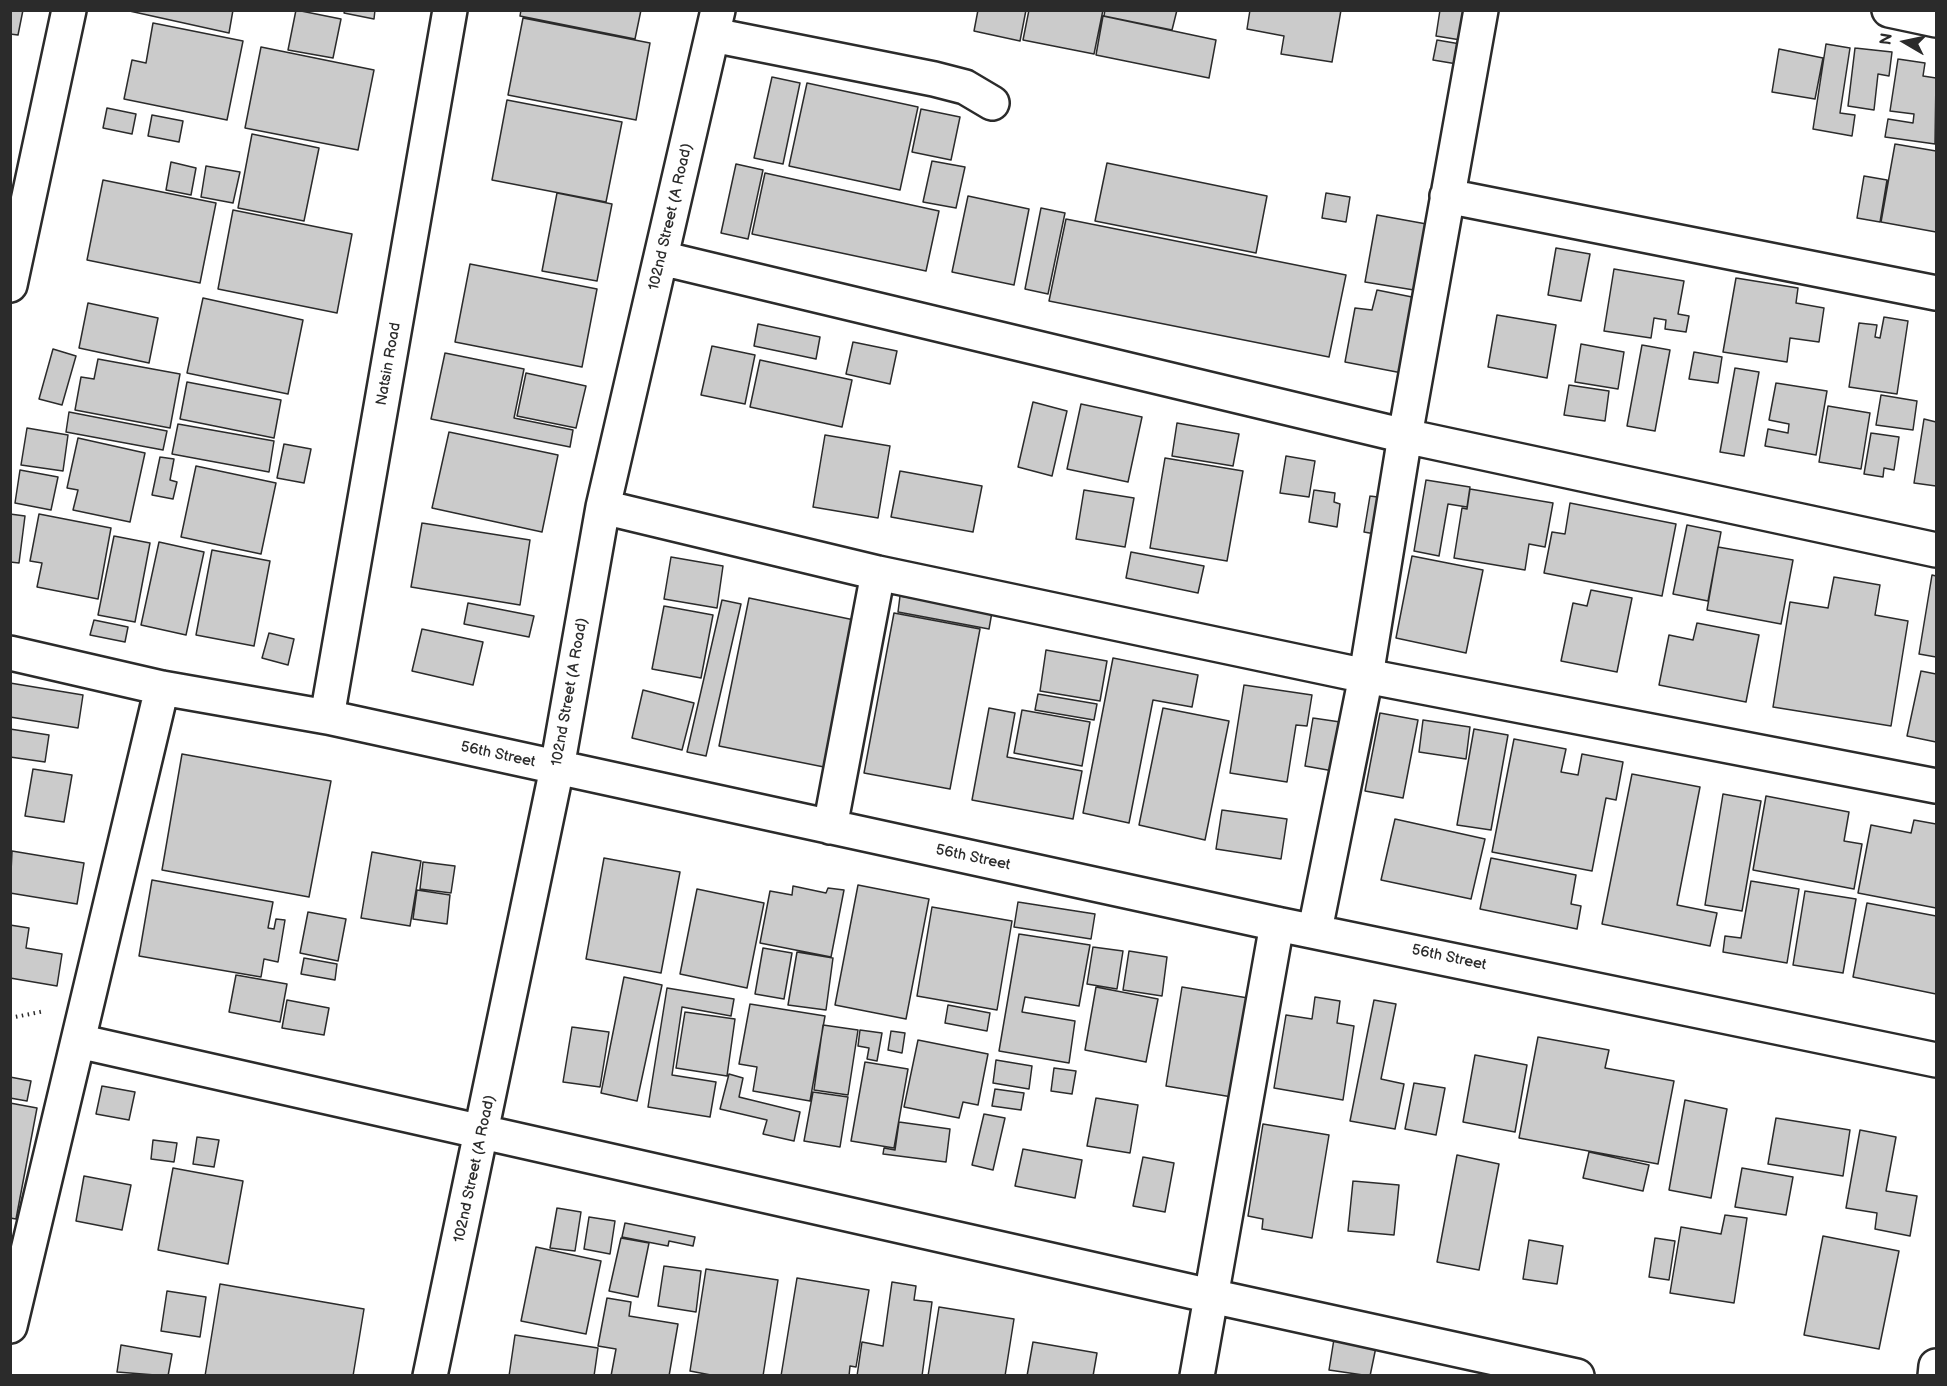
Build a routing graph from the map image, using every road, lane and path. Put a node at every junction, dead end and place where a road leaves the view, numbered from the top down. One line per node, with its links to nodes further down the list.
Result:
1 (69, 10): 10 (street)
2 (450, 10): 19 (street, Natsin Road)
3 (1481, 10): 8 (street)
4 (1889, 10): 5 (street)
5 (1936, 20)
6 (716, 23): 7 (street); 9 (street, 102nd Street (A Road))
7 (992, 103)
8 (1447, 196): 11 (street); 12 (street)
9 (661, 258): 12 (street); 13 (street, 102nd Street (A Road))
10 (10, 285)
11 (1936, 293)
12 (1405, 436): 14 (street); 17 (street)
13 (603, 507): 15 (street); 20 (street, 102nd Street (A Road))
14 (1936, 550)
15 (878, 573): 17 (street); 22 (street)
16 (10, 653): 18 (street, 56th Street)
17 (1366, 676): 21 (street); 24 (street)
18 (162, 688): 19 (street, 56th Street); 25 (street)
19 (327, 717): 20 (street, 56th Street)
20 (557, 768): 22 (street, 56th Street); 27 (street, 102nd Street (A Road))
21 (1936, 786)
22 (830, 827): 23 (street, 56th Street)
23 (1277, 924): 24 (street, 56th Street); 28 (street)
24 (1315, 930): 26 (street, 56th Street)
25 (78, 1041): 27 (street); 29 (street)
26 (1936, 1060)
27 (483, 1131): 28 (street); 31 (street, 102nd Street (A Road))
28 (1211, 1296): 32 (street); 33 (street)
29 (10, 1326)
30 (1936, 1366): 34 (street)
31 (430, 1376)
32 (1197, 1376)
33 (1577, 1376)
34 (1935, 1376)

